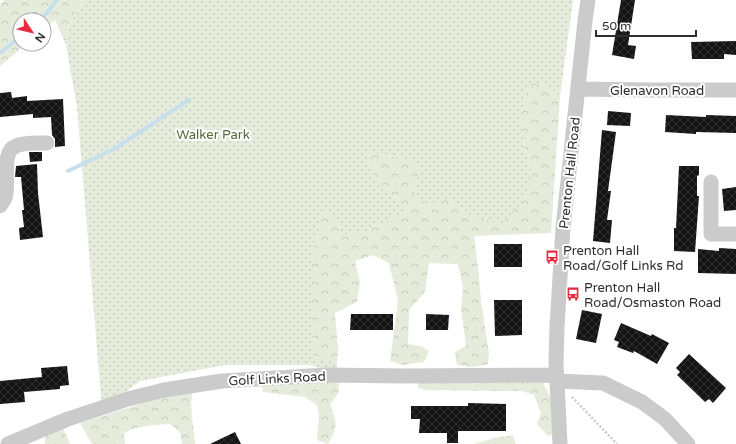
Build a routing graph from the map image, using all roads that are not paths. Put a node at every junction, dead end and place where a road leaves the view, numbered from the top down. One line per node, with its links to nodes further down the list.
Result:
1 (588, 0): 2 (street, Prenton Hall Road)
2 (578, 89): 3 (street, Glenavon Road); 8 (street, Prenton Hall Road)
3 (736, 90)
4 (47, 143): 6 (street)
5 (711, 182): 7 (street)
6 (0, 206)
7 (736, 234)
8 (556, 375): 9 (street, Golf Links Road); 10 (street, Prenton Hall Road); 11 (street, Golf Links Road)
9 (8, 444)
10 (560, 444)
11 (688, 444)

